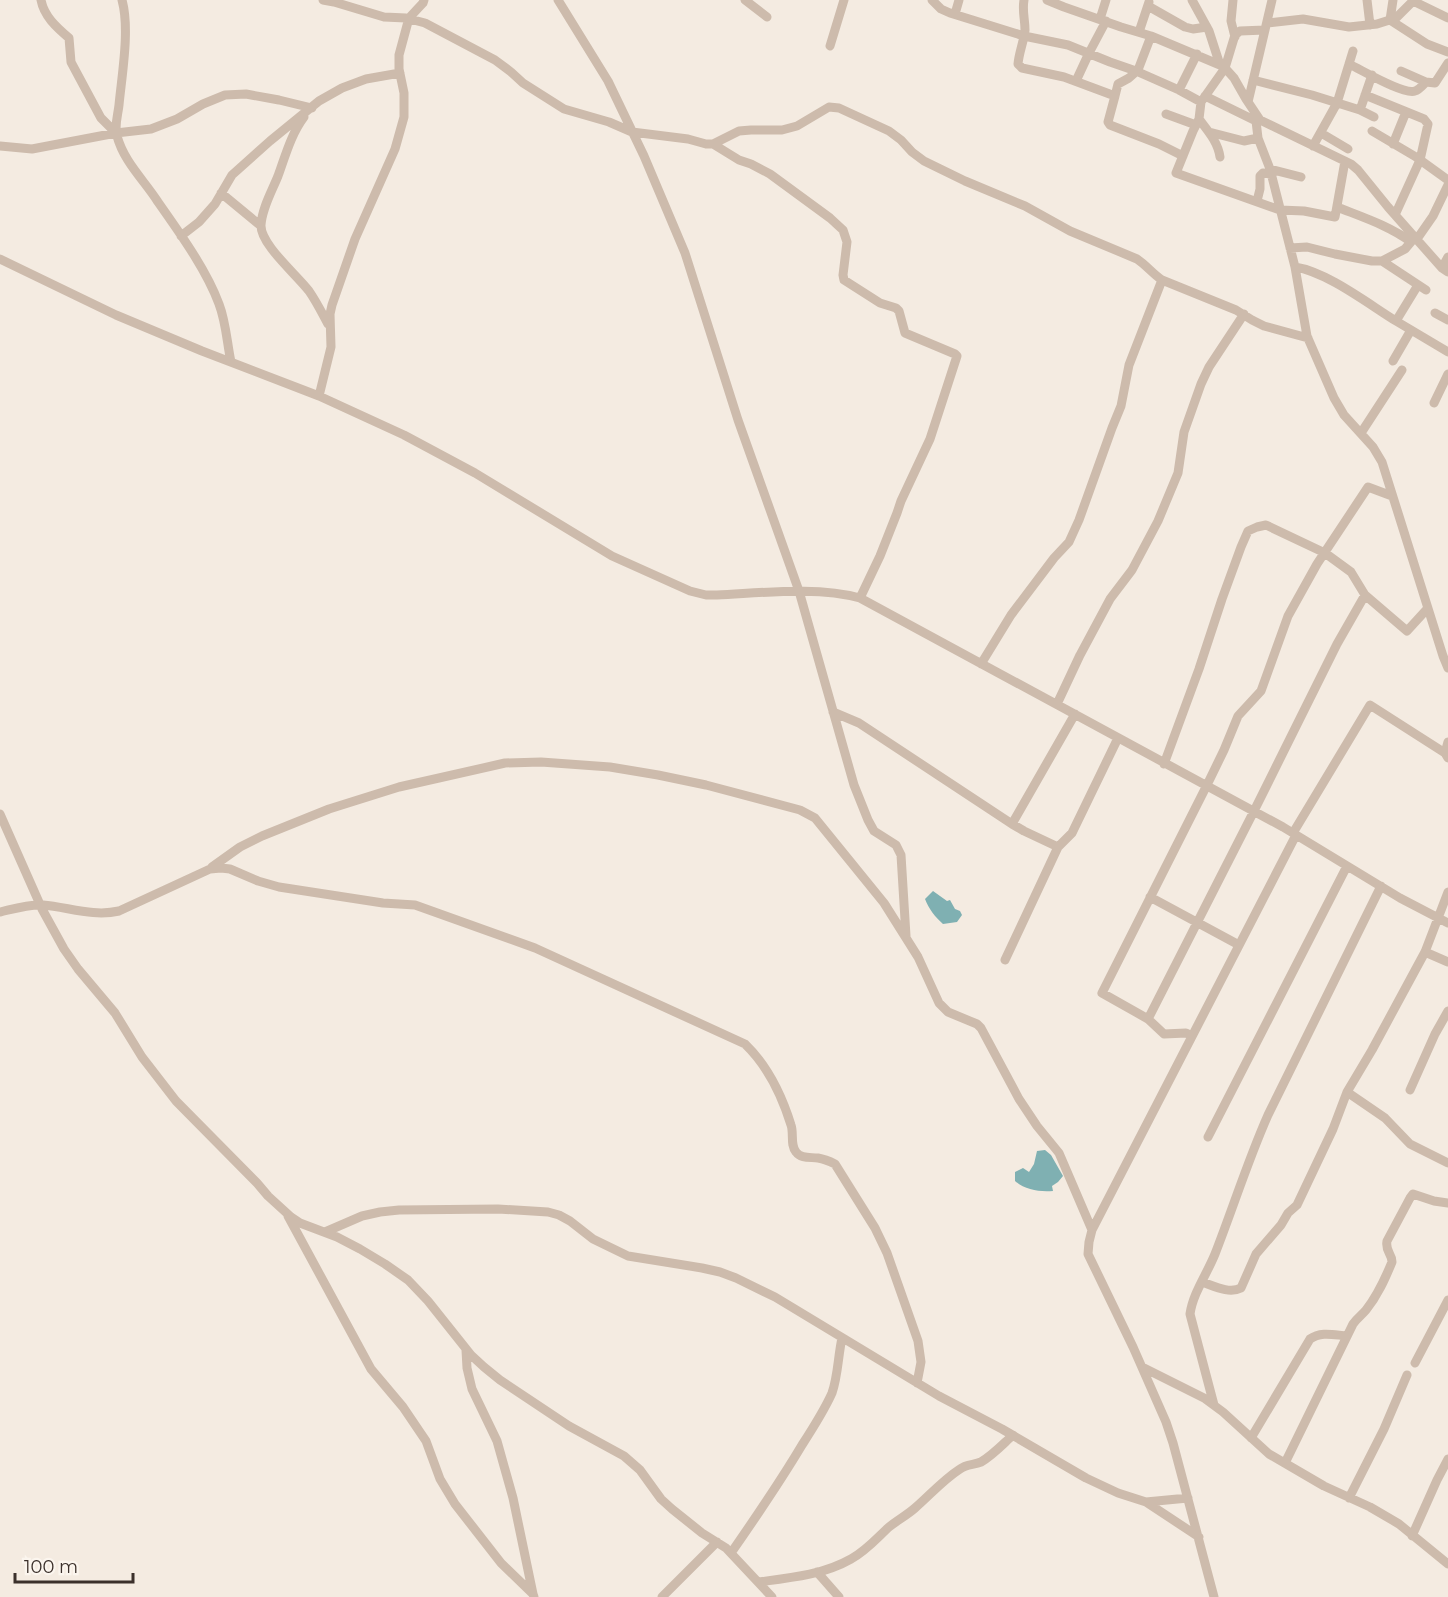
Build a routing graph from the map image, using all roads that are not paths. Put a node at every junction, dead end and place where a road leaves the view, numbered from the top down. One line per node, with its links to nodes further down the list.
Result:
1 (41, 0): 68 (street)
2 (122, 0): 68 (street)
3 (323, 0): 24 (street)
4 (424, 0): 24 (street)
5 (558, 0): 64 (street)
6 (745, 0): 23 (street)
7 (844, 0): 35 (street)
8 (932, 0): 22 (street)
9 (959, 0): 22 (street)
10 (1024, 0): 32 (street)
11 (1049, 0): 21 (street)
12 (1074, 0): 21 (street)
13 (1106, 0): 26 (street)
14 (1192, 0): 29 (street)
15 (1233, 0): 34 (street)
16 (1272, 0): 30 (street)
17 (1367, 0): 28 (street)
18 (1392, 0): 19 (street); 27 (street)
19 (1411, 2): 25 (street); 27 (street)
20 (1148, 3): 29 (street); 31 (street)
21 (1071, 10): 26 (street)
22 (955, 14): 32 (street)
23 (767, 16)
24 (409, 18): 45 (street); 64 (street)
25 (1448, 18)
26 (1103, 20): 31 (street); 38 (street)
27 (1390, 20): 28 (street); 37 (street)
28 (1370, 25): 30 (street)
29 (1207, 27): 42 (street)
30 (1266, 27): 34 (street); 47 (street)
31 (1139, 32): 33 (street)
32 (1024, 36): 38 (street); 48 (street)
33 (1151, 36): 39 (street); 43 (street)
34 (1235, 37): 42 (street)
35 (830, 46)
36 (1353, 51): 41 (street)
37 (1448, 52)
38 (1089, 53): 43 (street); 48 (street)
39 (1197, 54): 42 (street); 50 (street)
40 (1448, 63): 49 (street)
41 (1349, 64): 46 (street); 56 (street)
42 (1223, 66): 54 (street); 55 (street)
43 (1136, 71): 50 (street); 53 (street)
44 (1401, 71): 49 (street)
45 (400, 73): 57 (street); 102 (street)
46 (1372, 75): 51 (street); 52 (street)
47 (1253, 80): 55 (street); 56 (street)
48 (1076, 81): 53 (street)
49 (1426, 82): 51 (street)
50 (1179, 90): 54 (street)
51 (1408, 91): 59 (street)
52 (1365, 95): 58 (street); 59 (street)
53 (1115, 96): 75 (street)
54 (1203, 99): 62 (street); 63 (street)
55 (1248, 102): 62 (street)
56 (1338, 104): 58 (street); 67 (street)
57 (312, 108): 68 (street); 83 (street); 88 (street)
58 (1360, 110): 61 (street)
59 (1402, 111): 71 (street); 77 (street)
60 (1166, 114): 63 (street)
61 (1374, 117)
62 (1256, 118): 69 (street); 73 (street)
63 (1198, 122): 65 (street); 75 (street)
64 (632, 132): 70 (street); 115 (street)
65 (1209, 132): 69 (street); 76 (street)
66 (1372, 132): 71 (street)
67 (1320, 133): 73 (street); 74 (street)
68 (116, 134): 72 (street); 89 (street)
69 (1258, 138): 79 (street)
70 (713, 144): 97 (street); 117 (street)
71 (1393, 144): 77 (street)
72 (0, 146)
73 (1313, 146): 78 (street)
74 (1348, 149)
75 (1182, 156): 84 (street)
76 (1220, 157)
77 (1420, 160): 81 (street); 87 (street)
78 (1345, 161): 85 (street); 87 (street)
79 (1271, 171): 80 (street); 84 (street); 86 (street)
80 (1301, 177)
81 (1448, 180)
82 (1448, 185): 90 (street)
83 (221, 193): 88 (street); 89 (street)
84 (1257, 201): 86 (street)
85 (1337, 207): 86 (street); 90 (street)
86 (1280, 210): 91 (street)
87 (1395, 215): 90 (street)
88 (261, 226): 102 (street)
89 (181, 236): 107 (street)
90 (1414, 240): 94 (street); 96 (street)
91 (1290, 248): 94 (street); 95 (street)
92 (1448, 256): 96 (street)
93 (0, 259): 107 (street)
94 (1382, 261): 101 (street)
95 (1295, 267): 101 (street); 104 (street)
96 (1445, 270)
97 (1162, 280): 99 (street); 119 (street)
98 (1435, 313): 100 (street)
99 (1244, 314): 104 (street); 121 (street)
100 (1448, 320)
101 (1396, 321): 103 (street)
102 (330, 327): 110 (street)
103 (1411, 330): 105 (street); 106 (street)
104 (1308, 338): 112 (street)
105 (1448, 352)
106 (1393, 361)
107 (231, 362): 110 (street)
108 (1402, 370): 112 (street)
109 (1448, 374): 111 (street)
110 (319, 396): 115 (street)
111 (1434, 403)
112 (1360, 433): 113 (street)
113 (1392, 496): 114 (street); 118 (street)
114 (1325, 552): 116 (street); 127 (street); 128 (street)
115 (799, 591): 117 (street); 122 (street)
116 (1365, 595): 118 (street); 129 (street)
117 (860, 598): 119 (street)
118 (1428, 608): 120 (street)
119 (981, 664): 121 (street)
120 (1448, 668)
121 (1057, 704): 123 (street)
122 (833, 712): 131 (street); 143 (street)
123 (1075, 714): 124 (street); 131 (street)
124 (1118, 738): 127 (street); 133 (street)
125 (1448, 742): 126 (street)
126 (1446, 755): 132 (street)
127 (1164, 764): 128 (street)
128 (1207, 785): 129 (street); 138 (street)
129 (1254, 812): 132 (street); 142 (street)
130 (0, 814): 139 (street)
131 (1012, 824): 133 (street)
132 (1295, 834): 134 (street); 144 (street)
133 (1058, 847): 146 (street)
134 (1347, 866): 136 (street); 153 (street)
135 (210, 868): 139 (street); 143 (street); 167 (street)
136 (1381, 886): 141 (street); 159 (street)
137 (1448, 892): 141 (street)
138 (1150, 897): 142 (street); 149 (street)
139 (40, 905): 140 (street); 156 (street)
140 (0, 912)
141 (1444, 920): 145 (street)
142 (1197, 922): 144 (street); 149 (street)
143 (906, 939): 157 (street)
144 (1239, 945): 150 (street)
145 (1425, 952): 147 (street); 152 (street)
146 (1005, 960)
147 (1448, 962)
148 (1448, 1011): 151 (street)
149 (1148, 1019): 150 (street)
150 (1192, 1036): 157 (street)
151 (1410, 1089)
152 (1347, 1092): 154 (street); 159 (street)
153 (1208, 1137)
154 (1448, 1162)
155 (1448, 1203): 161 (street)
156 (286, 1213): 158 (street); 183 (street)
157 (1092, 1230): 165 (street)
158 (325, 1232): 162 (street); 163 (street)
159 (1202, 1282): 168 (street)
160 (1448, 1300): 164 (street)
161 (1347, 1336): 170 (street); 172 (street)
162 (842, 1338): 167 (street); 179 (street)
163 (466, 1350): 178 (street); 183 (street)
164 (1415, 1363)
165 (1142, 1367): 168 (street); 173 (street)
166 (1407, 1375): 174 (street)
167 (917, 1383): 169 (street)
168 (1214, 1405): 170 (street)
169 (1013, 1435): 175 (street); 181 (street)
170 (1251, 1438): 172 (street)
171 (1448, 1459): 176 (street)
172 (1285, 1464): 174 (street)
173 (1188, 1498): 175 (street); 177 (street)
174 (1349, 1498): 176 (street)
175 (1146, 1502): 177 (street)
176 (1412, 1536): 180 (street)
177 (1198, 1537): 187 (street)
178 (717, 1542): 179 (street); 184 (street)
179 (731, 1553): 182 (street)
180 (1448, 1564)
181 (817, 1572): 182 (street); 186 (street)
182 (758, 1582): 185 (street)
183 (533, 1595)
184 (662, 1597)
185 (772, 1597)
186 (839, 1597)
187 (1214, 1597)

